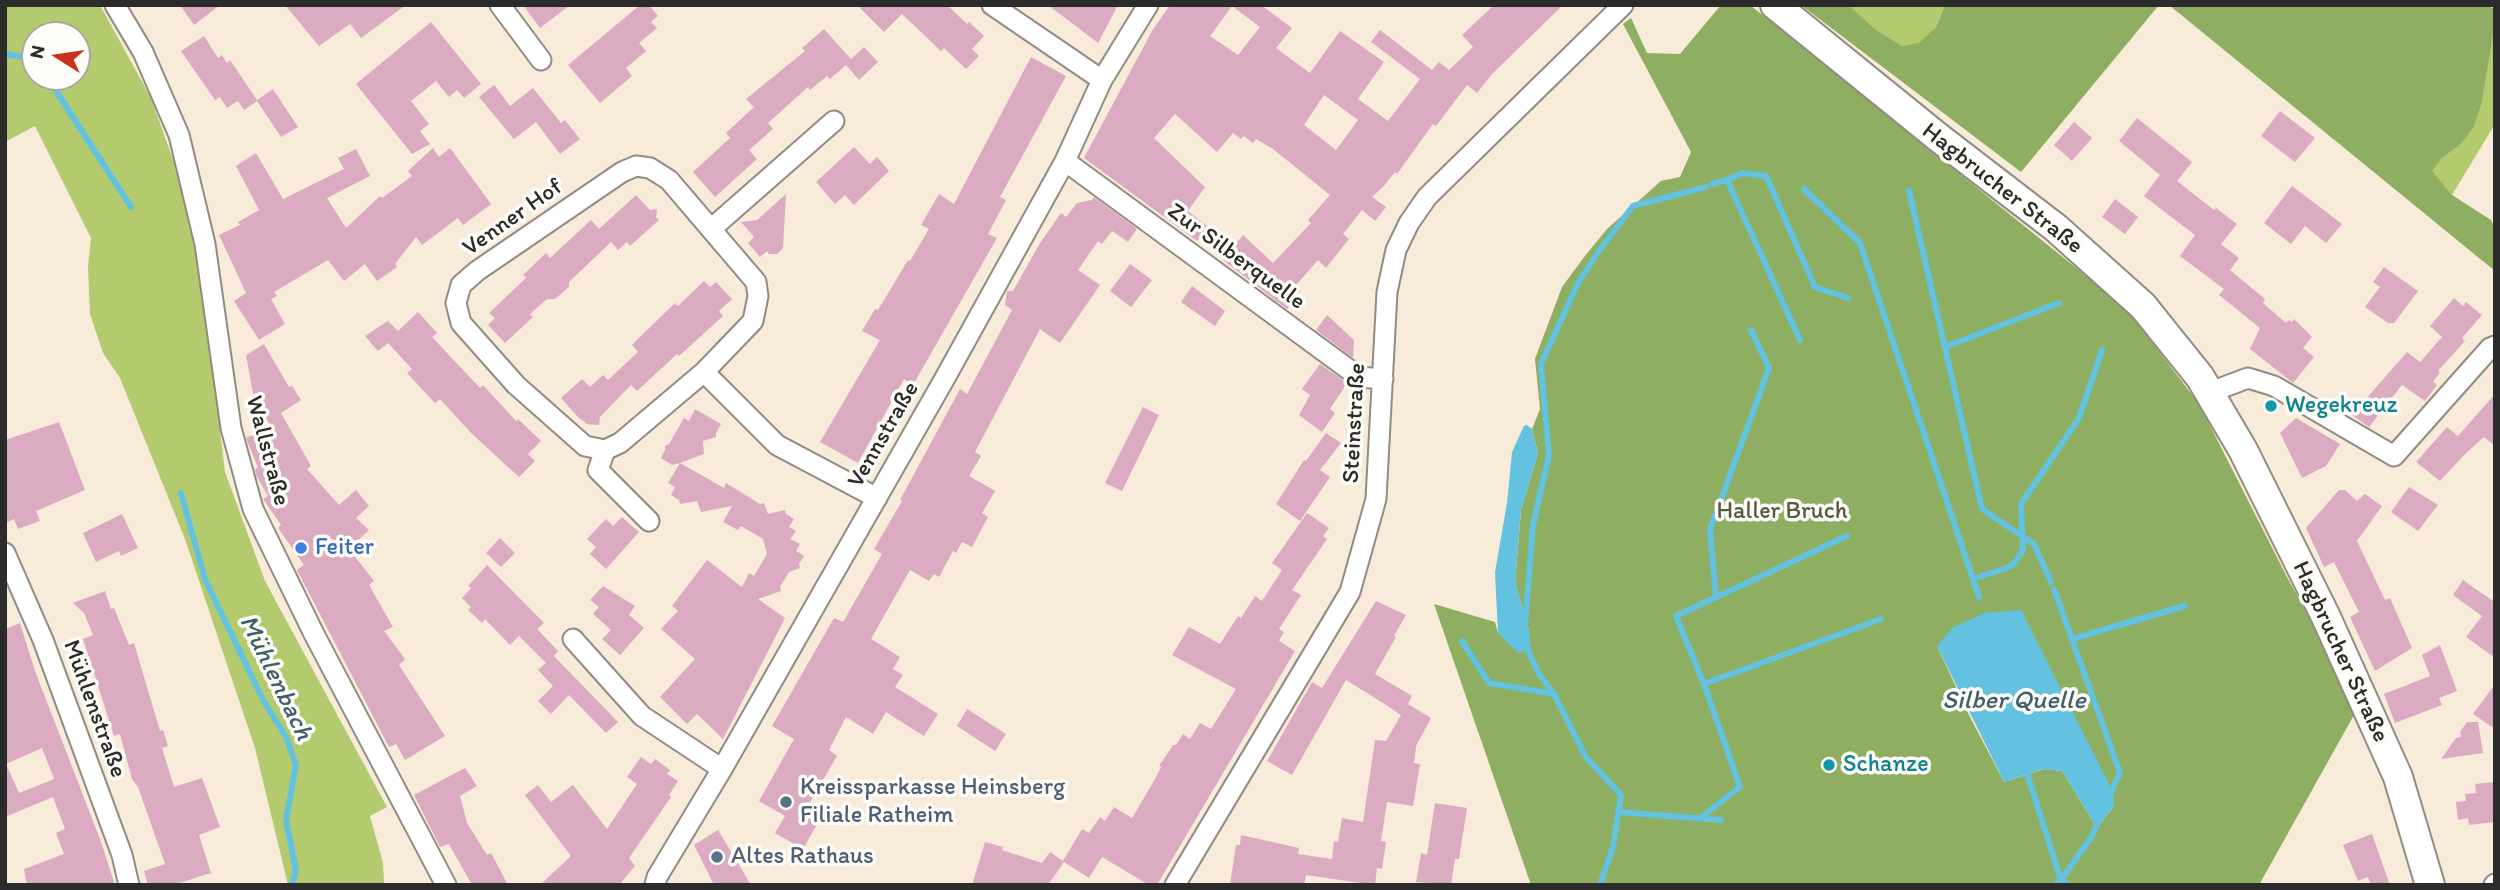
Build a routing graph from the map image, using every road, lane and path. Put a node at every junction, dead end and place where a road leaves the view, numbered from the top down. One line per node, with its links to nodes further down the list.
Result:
1 (115, 5): 23 (street, Wallstraße)
2 (500, 5): 7 (street)
3 (992, 5): 8 (street)
4 (1148, 5): 8 (street, Vennstraße)
5 (1623, 5): 14 (street, Steinstraße)
6 (1775, 5): 15 (main road, Hagbrucher Straße)
7 (541, 60)
8 (1102, 80): 10 (street, Vennstraße)
9 (834, 121): 11 (street)
10 (1065, 161): 14 (street, Zur Silberquelle); 17 (street, Vennstraße)
11 (711, 229): 13 (street, Venner Hof); 16 (street, Venner Hof)
12 (2495, 346): 15 (street)
13 (704, 372): 16 (street, Venner Hof); 17 (street)
14 (1383, 379): 25 (street, Steinstraße)
15 (2208, 393): 26 (main road, Hagbrucher Straße)
16 (605, 450): 18 (street)
17 (877, 498): 21 (street, Vennstraße)
18 (649, 521)
19 (5, 553): 22 (street, Mühlenstraße)
20 (573, 639): 21 (street)
21 (722, 769): 24 (street, Vennstraße)
22 (130, 885)
23 (446, 885)
24 (655, 885)
25 (1175, 885)
26 (2430, 885)

